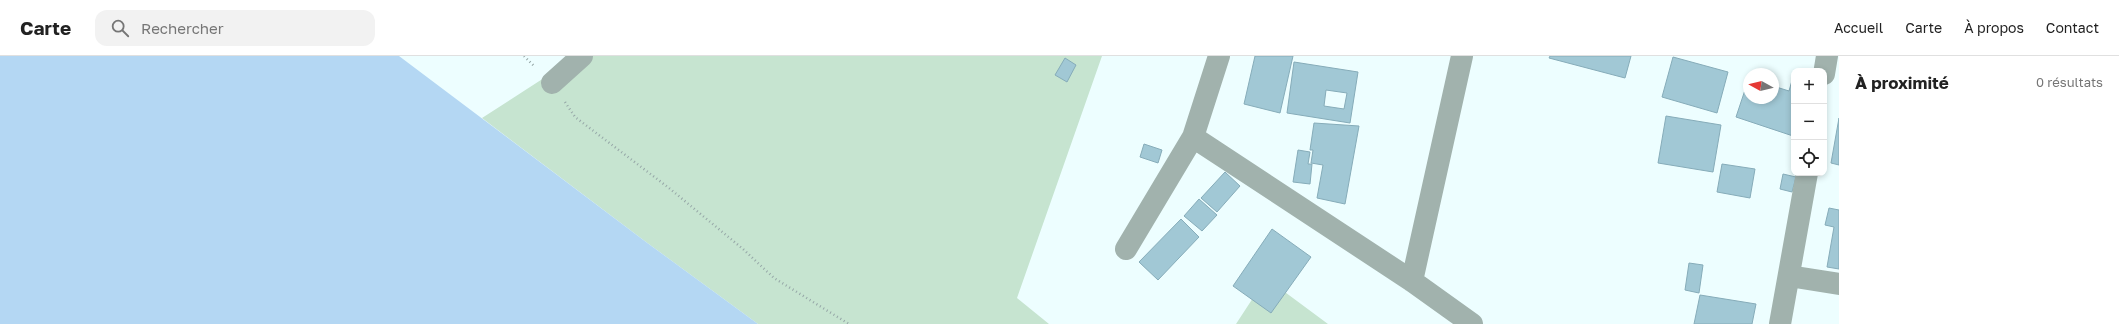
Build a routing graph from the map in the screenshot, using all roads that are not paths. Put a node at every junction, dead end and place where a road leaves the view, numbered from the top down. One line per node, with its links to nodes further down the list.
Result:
1 (582, 56): 8 (street)
2 (1219, 56): 9 (street)
3 (1462, 56): 13 (street)
4 (1827, 56): 7 (street)
5 (1831, 56): 6 (street)
6 (1839, 58)
7 (1825, 68)
8 (552, 83)
9 (1193, 137): 11 (street); 13 (street)
10 (1806, 176): 12 (street)
11 (1126, 249)
12 (1789, 276): 14 (street); 16 (street)
13 (1412, 281): 15 (street)
14 (1839, 284)
15 (1472, 324)
16 (1780, 324)

